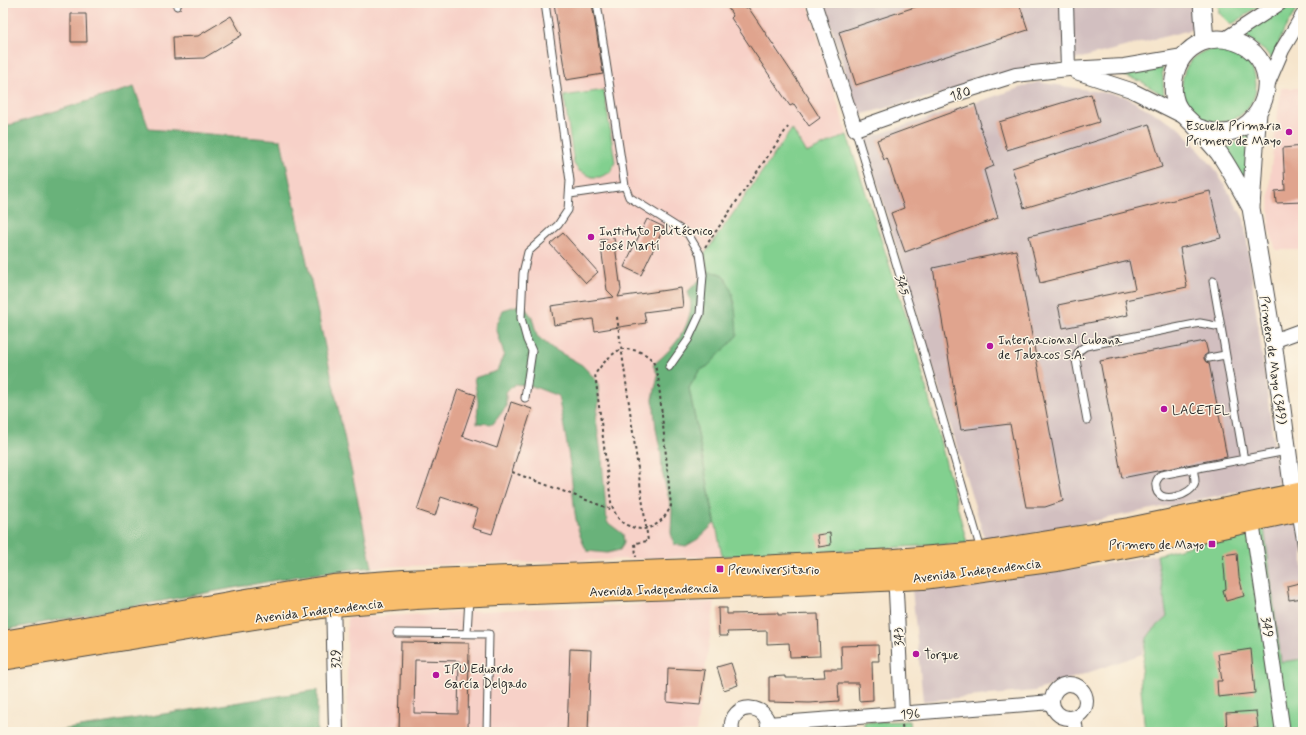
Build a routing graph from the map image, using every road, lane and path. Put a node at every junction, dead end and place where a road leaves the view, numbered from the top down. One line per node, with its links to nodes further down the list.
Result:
1 (545, 3): 18 (lane)
2 (597, 3): 17 (lane)
3 (814, 3): 16 (street, 345)
4 (1066, 3): 11 (street)
5 (1202, 3): 9 (street)
6 (1280, 3): 8 (street)
7 (1303, 15): 12 (street)
8 (1225, 39): 9 (street); 12 (street)
9 (1205, 41): 10 (street)
10 (1184, 56): 11 (street, 180); 14 (street)
11 (1068, 69): 14 (street, 180); 16 (street, 180)
12 (1267, 85): 13 (street)
13 (1258, 113): 14 (street); 19 (street, Primero de Mayo (349))
14 (1190, 121): 19 (street, Primero de Mayo (349))
15 (788, 126): 20 (path)
16 (855, 129): 41 (lane, 345)
17 (625, 186): 18 (lane); 20 (lane)
18 (570, 194): 30 (lane)
19 (1251, 208): 25 (street, Primero de Mayo (349))
20 (700, 254): 29 (lane)
21 (1212, 281): 23 (lane)
22 (617, 317): 26 (path)
23 (1221, 327): 27 (lane); 31 (lane)
24 (1303, 330): 25 (street)
25 (1273, 341): 32 (street, Primero de Mayo (349))
26 (621, 349): 37 (path); 39 (path); 39 (path)
27 (1225, 355): 28 (lane); 33 (lane)
28 (1208, 358)
29 (669, 366)
30 (525, 398)
31 (1087, 420)
32 (1287, 451): 33 (lane); 36 (street, Primero de Mayo (349))
33 (1244, 460): 34 (lane)
34 (1193, 469): 34 (lane)
35 (512, 472): 37 (path)
36 (1299, 502): 38 (main road, Avenida Independencia); 40 (lane); 41 (main road, Avenida Independencia)
37 (613, 510): 39 (path)
38 (1252, 521): 41 (main road, Avenida Independencia); 58 (street, 349)
39 (647, 529): 43 (path)
40 (1303, 554)
41 (984, 561): 42 (main road, Avenida Independencia)
42 (895, 570): 43 (main road, Avenida Independencia); 45 (main road, Avenida Independencia); 51 (street, 343)
43 (639, 572): 44 (main road, Avenida Independencia)
44 (333, 596): 45 (main road, Avenida Independencia); 48 (main road, Avenida Independencia); 49 (main road, Avenida Independencia); 54 (street, 329)
45 (469, 596): 47 (lane)
46 (397, 633): 47 (lane)
47 (467, 633): 55 (lane)
48 (3, 642)
49 (3, 659)
50 (1052, 702): 51 (street, 196); 52 (street); 52 (street)
51 (902, 713): 53 (street, 196)
52 (1074, 718): 57 (street)
53 (768, 728): 56 (street, 196)
54 (336, 732)
55 (487, 732)
56 (732, 732)
57 (1076, 732)
58 (1283, 732)

